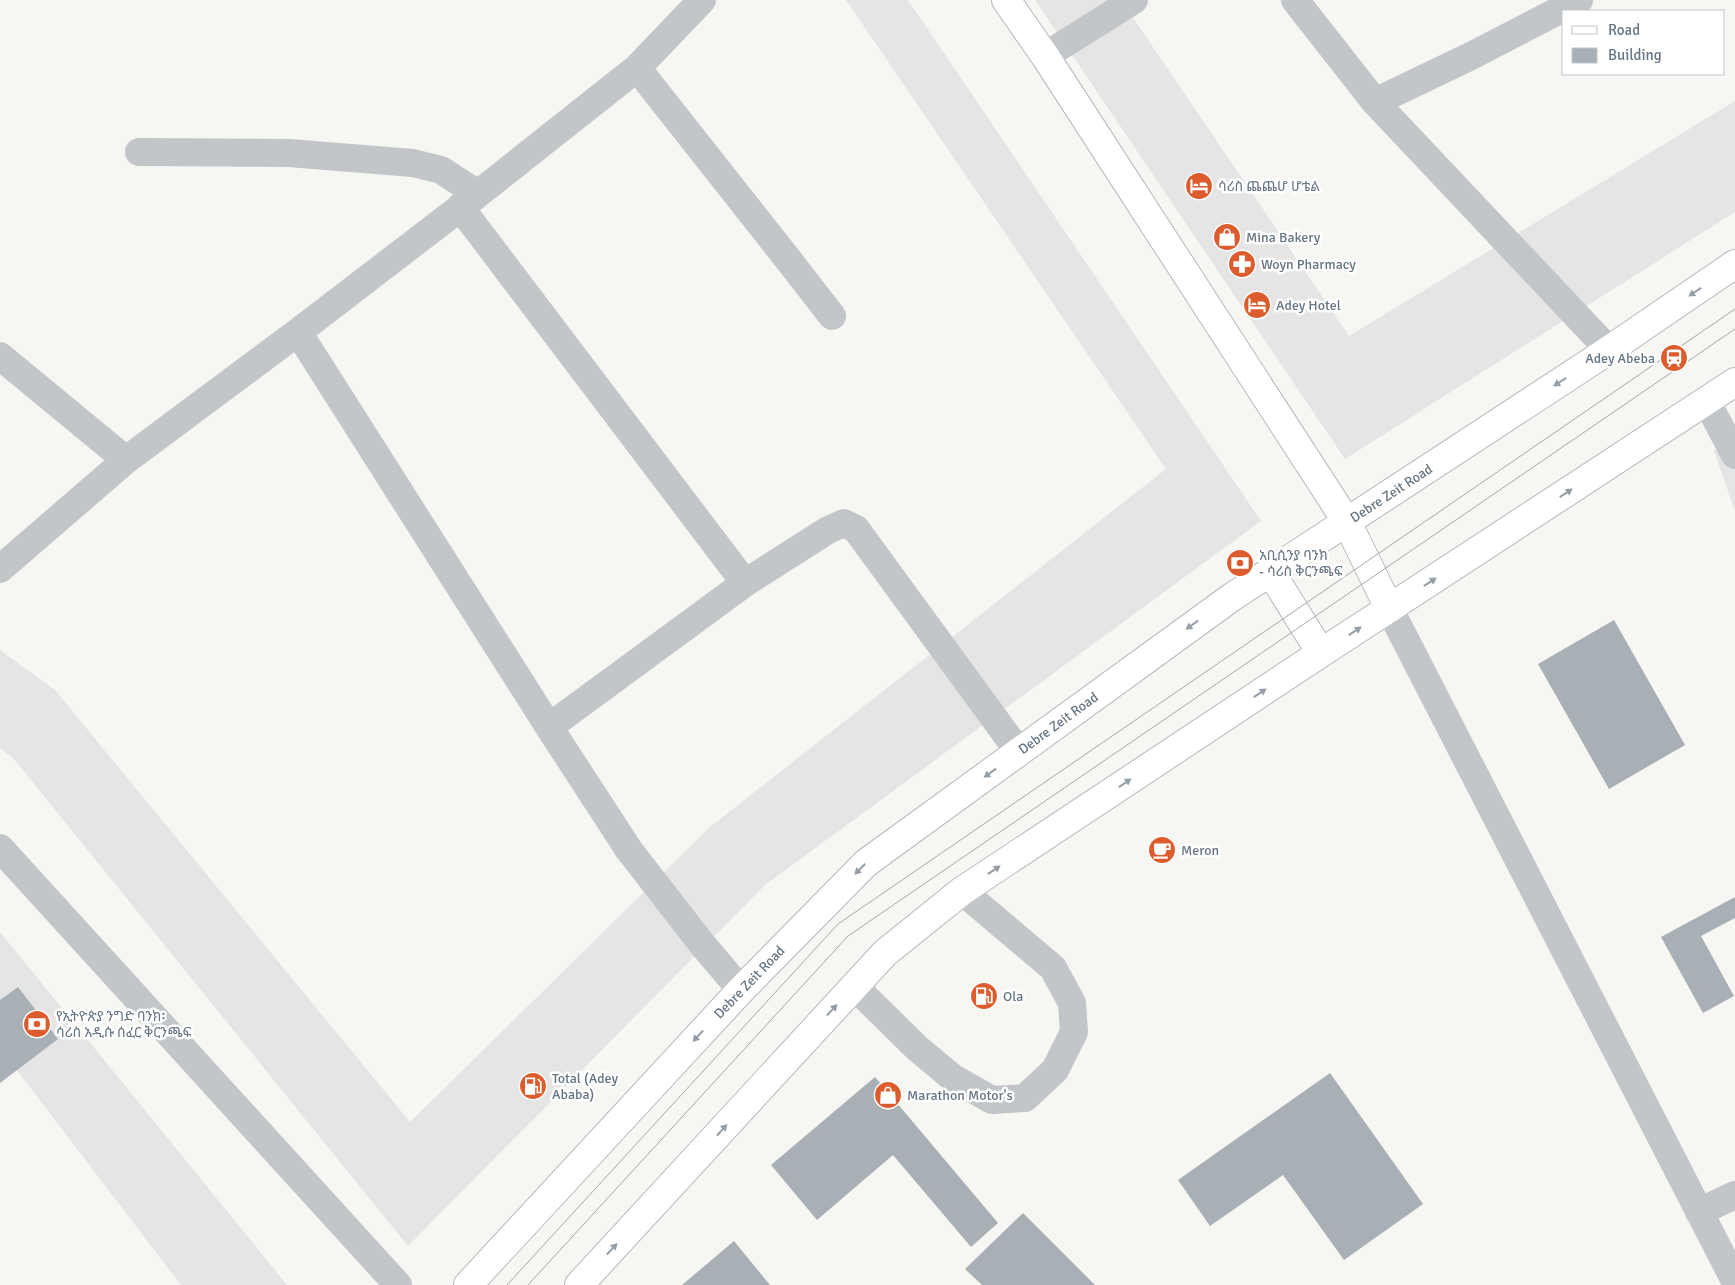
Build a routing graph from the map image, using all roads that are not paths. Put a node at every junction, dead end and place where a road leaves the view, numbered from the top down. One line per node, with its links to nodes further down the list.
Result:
1 (702, 0): 7 (street)
2 (1006, 0): 6 (main road)
3 (1134, 0): 6 (street)
4 (1295, 0): 8 (street)
5 (1579, 0): 8 (street)
6 (1045, 56): 20 (main road)
7 (637, 68): 10 (street); 12 (street)
8 (1375, 102): 14 (street)
9 (139, 152): 10 (street)
10 (469, 201): 13 (street); 23 (street)
11 (1735, 264): 14 (main road, Debre Zeit Road, one-way to 14)
12 (832, 316)
13 (298, 332): 19 (street); 26 (street)
14 (1609, 350): 20 (main road, Debre Zeit Road, one-way to 20)
15 (0, 356): 19 (street)
16 (1735, 382): 17 (main road)
17 (1707, 402): 18 (street); 24 (main road, one-way to 17)
18 (1735, 455)
19 (126, 460): 21 (street)
20 (1347, 522): 22 (main road, Debre Zeit Road); 24 (main road)
21 (0, 569)
22 (1270, 571): 25 (main road); 27 (main road, Debre Zeit Road, one-way to 27)
23 (745, 584): 26 (street); 27 (street)
24 (1389, 608): 25 (main road, one-way to 24); 33 (street)
25 (1321, 653): 29 (main road, one-way to 25)
26 (549, 727): 31 (street)
27 (1019, 752): 31 (main road, Debre Zeit Road, one-way to 31)
28 (0, 848): 35 (street)
29 (962, 890): 30 (main road); 30 (street)
30 (854, 986): 37 (main road, one-way to 30)
31 (741, 990): 36 (main road, Debre Zeit Road, one-way to 36)
32 (1735, 1195): 33 (street)
33 (1699, 1212): 34 (street)
34 (1735, 1281)
35 (398, 1285)
36 (468, 1285)
37 (579, 1285)

